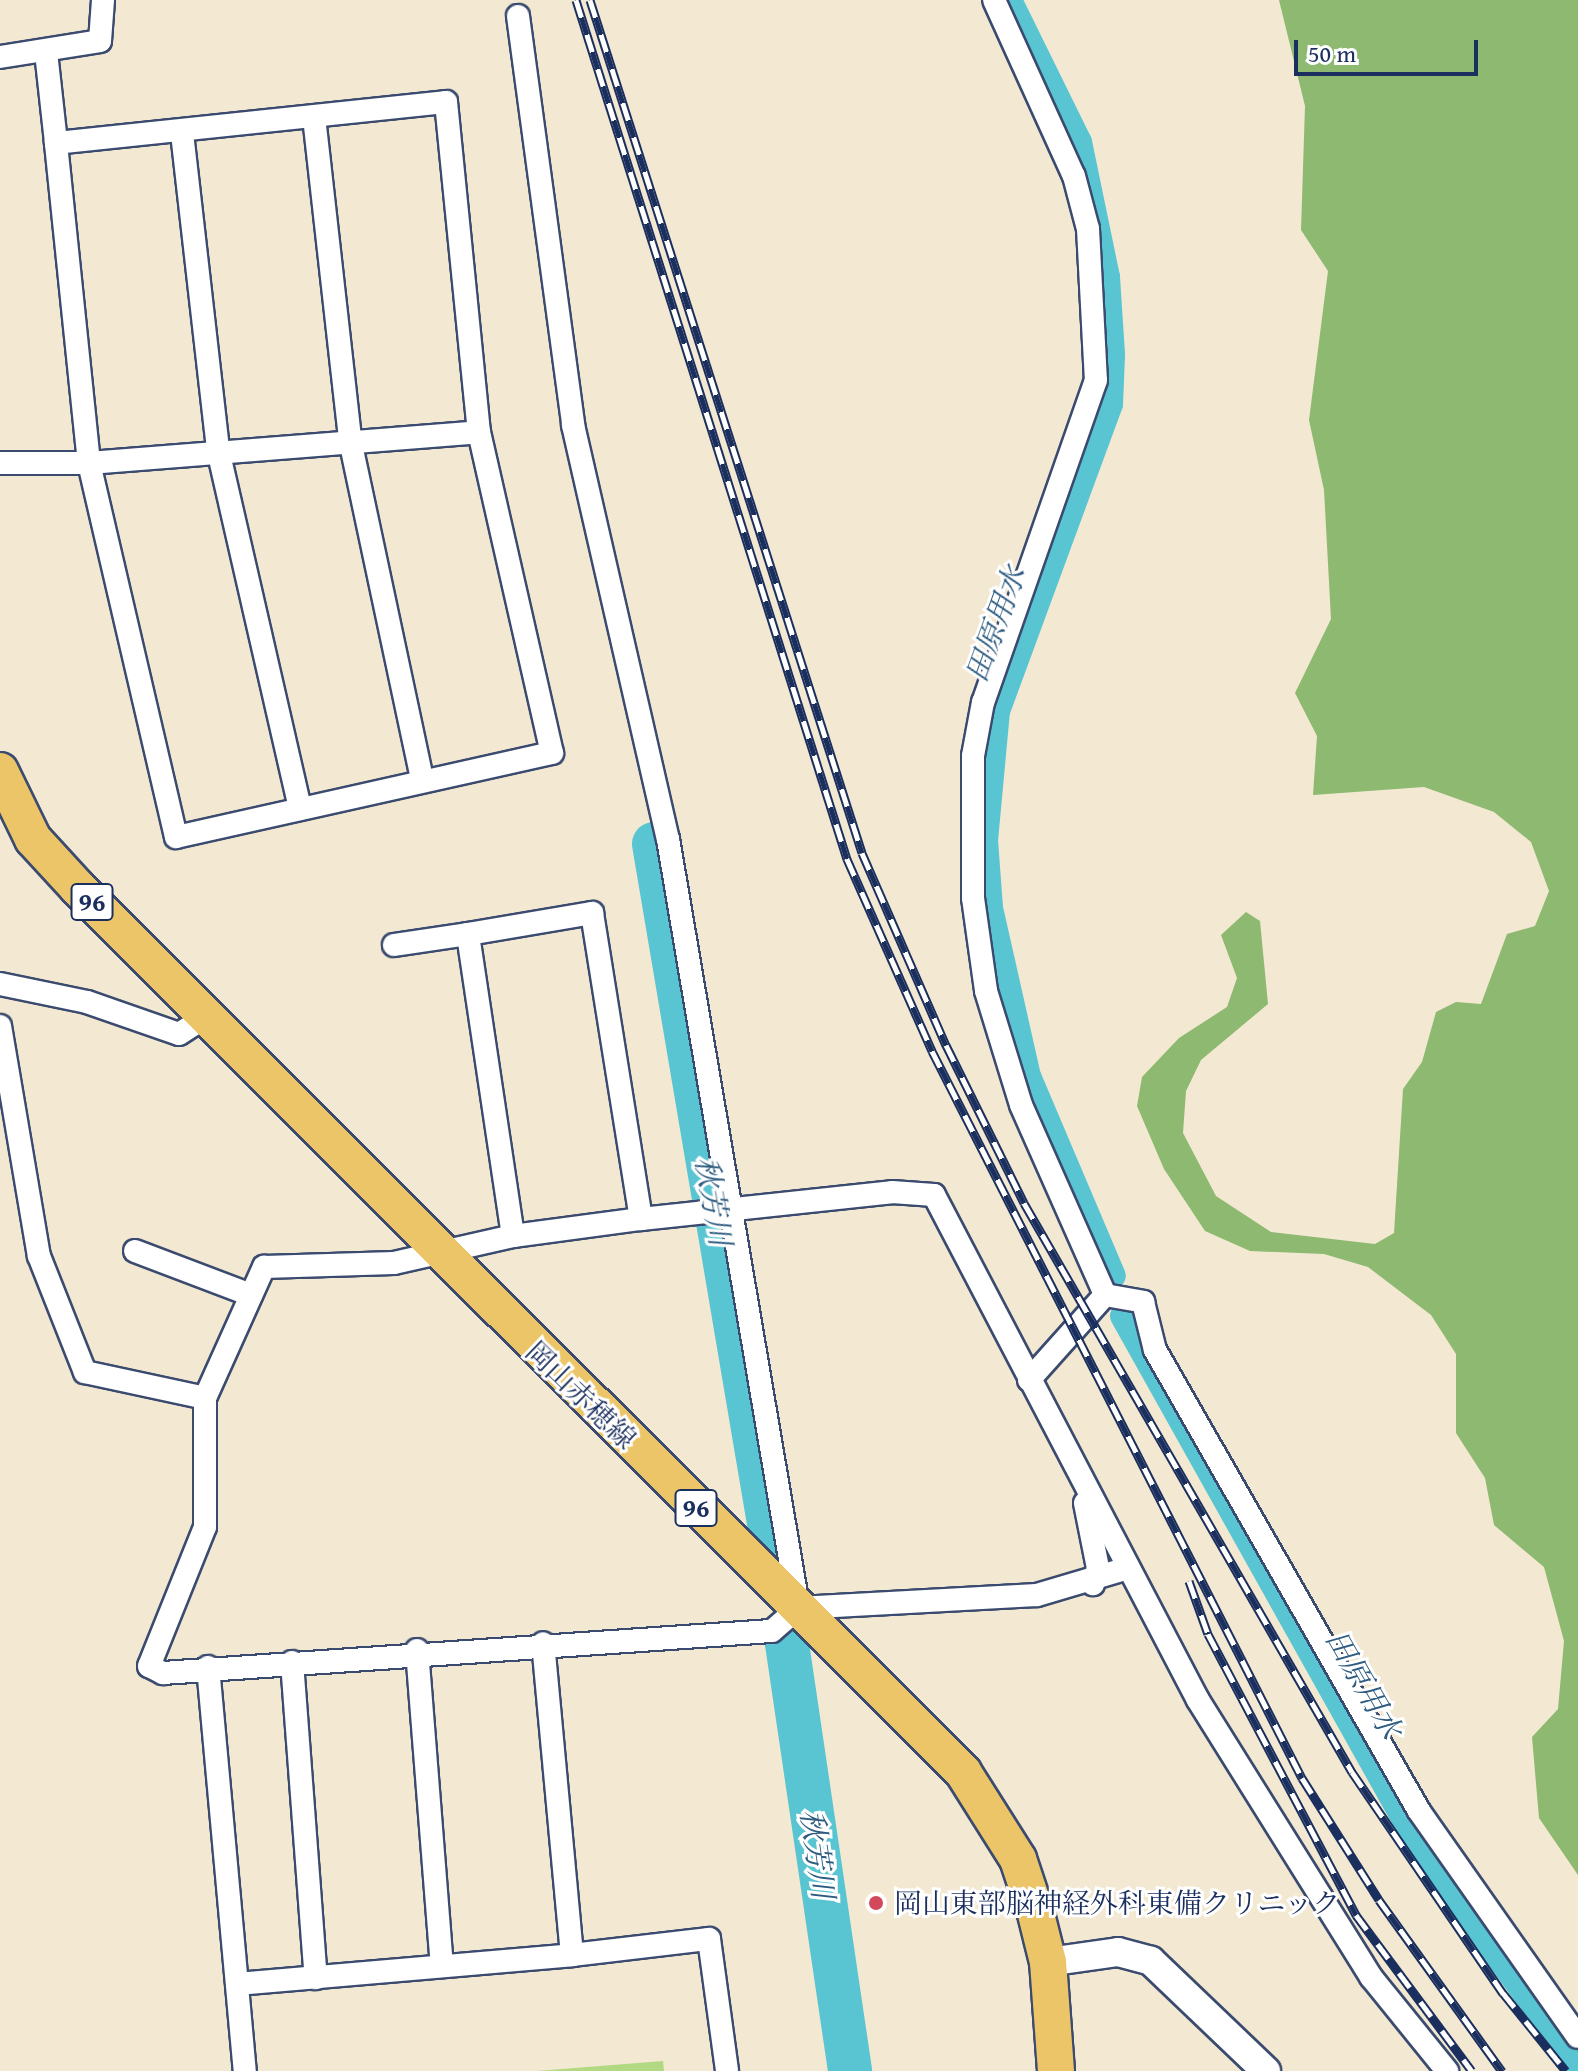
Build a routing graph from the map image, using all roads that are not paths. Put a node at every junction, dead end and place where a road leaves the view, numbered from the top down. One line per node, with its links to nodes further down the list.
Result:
1 (103, 0): 4 (street)
2 (994, 0): 28 (street)
3 (518, 16): 22 (street)
4 (46, 52): 5 (street); 8 (street)
5 (0, 57)
6 (314, 117): 7 (street); 9 (street); 10 (street)
7 (182, 133): 8 (street); 11 (street)
8 (56, 143): 13 (street)
9 (479, 432): 10 (street); 15 (street)
10 (350, 440): 11 (street); 15 (street)
11 (218, 450): 13 (street); 16 (street)
12 (0, 463): 13 (street)
13 (89, 463): 16 (street)
14 (0, 771): 20 (main road, 岡山赤穂線 / 96)
15 (422, 778): 16 (street)
16 (300, 809)
17 (468, 934): 18 (street); 23 (street); 24 (street)
18 (394, 945)
19 (0, 984): 20 (street)
20 (204, 1018): 26 (main road, 岡山赤穂線 / 96)
21 (0, 1026): 30 (street)
22 (731, 1212): 23 (street); 29 (street); 34 (street)
23 (641, 1219): 24 (street)
24 (513, 1236): 26 (street)
25 (135, 1251): 27 (street)
26 (434, 1251): 27 (street); 34 (main road, 岡山赤穂線 / 96)
27 (251, 1295): 30 (street)
28 (1105, 1295): 29 (street); 44 (street)
29 (1029, 1380): 31 (street)
30 (205, 1398): 38 (street)
31 (1081, 1482): 32 (street); 33 (street)
32 (1128, 1568): 33 (street); 49 (street)
33 (1093, 1584): 34 (street)
34 (798, 1608): 35 (street); 40 (main road, 岡山赤穂線 / 96)
35 (543, 1643): 36 (street); 39 (street)
36 (417, 1650): 37 (street); 41 (street)
37 (292, 1662): 38 (street); 42 (street)
38 (208, 1667): 43 (street)
39 (572, 1955): 41 (street); 46 (street)
40 (1048, 1962): 47 (main road, 岡山赤穂線 / 96); 48 (street)
41 (442, 1966): 42 (street)
42 (316, 1978): 43 (street)
43 (237, 1984): 45 (street)
44 (1578, 2037)
45 (245, 2071)
46 (727, 2071)
47 (1056, 2071)
48 (1266, 2071)
49 (1447, 2071)

